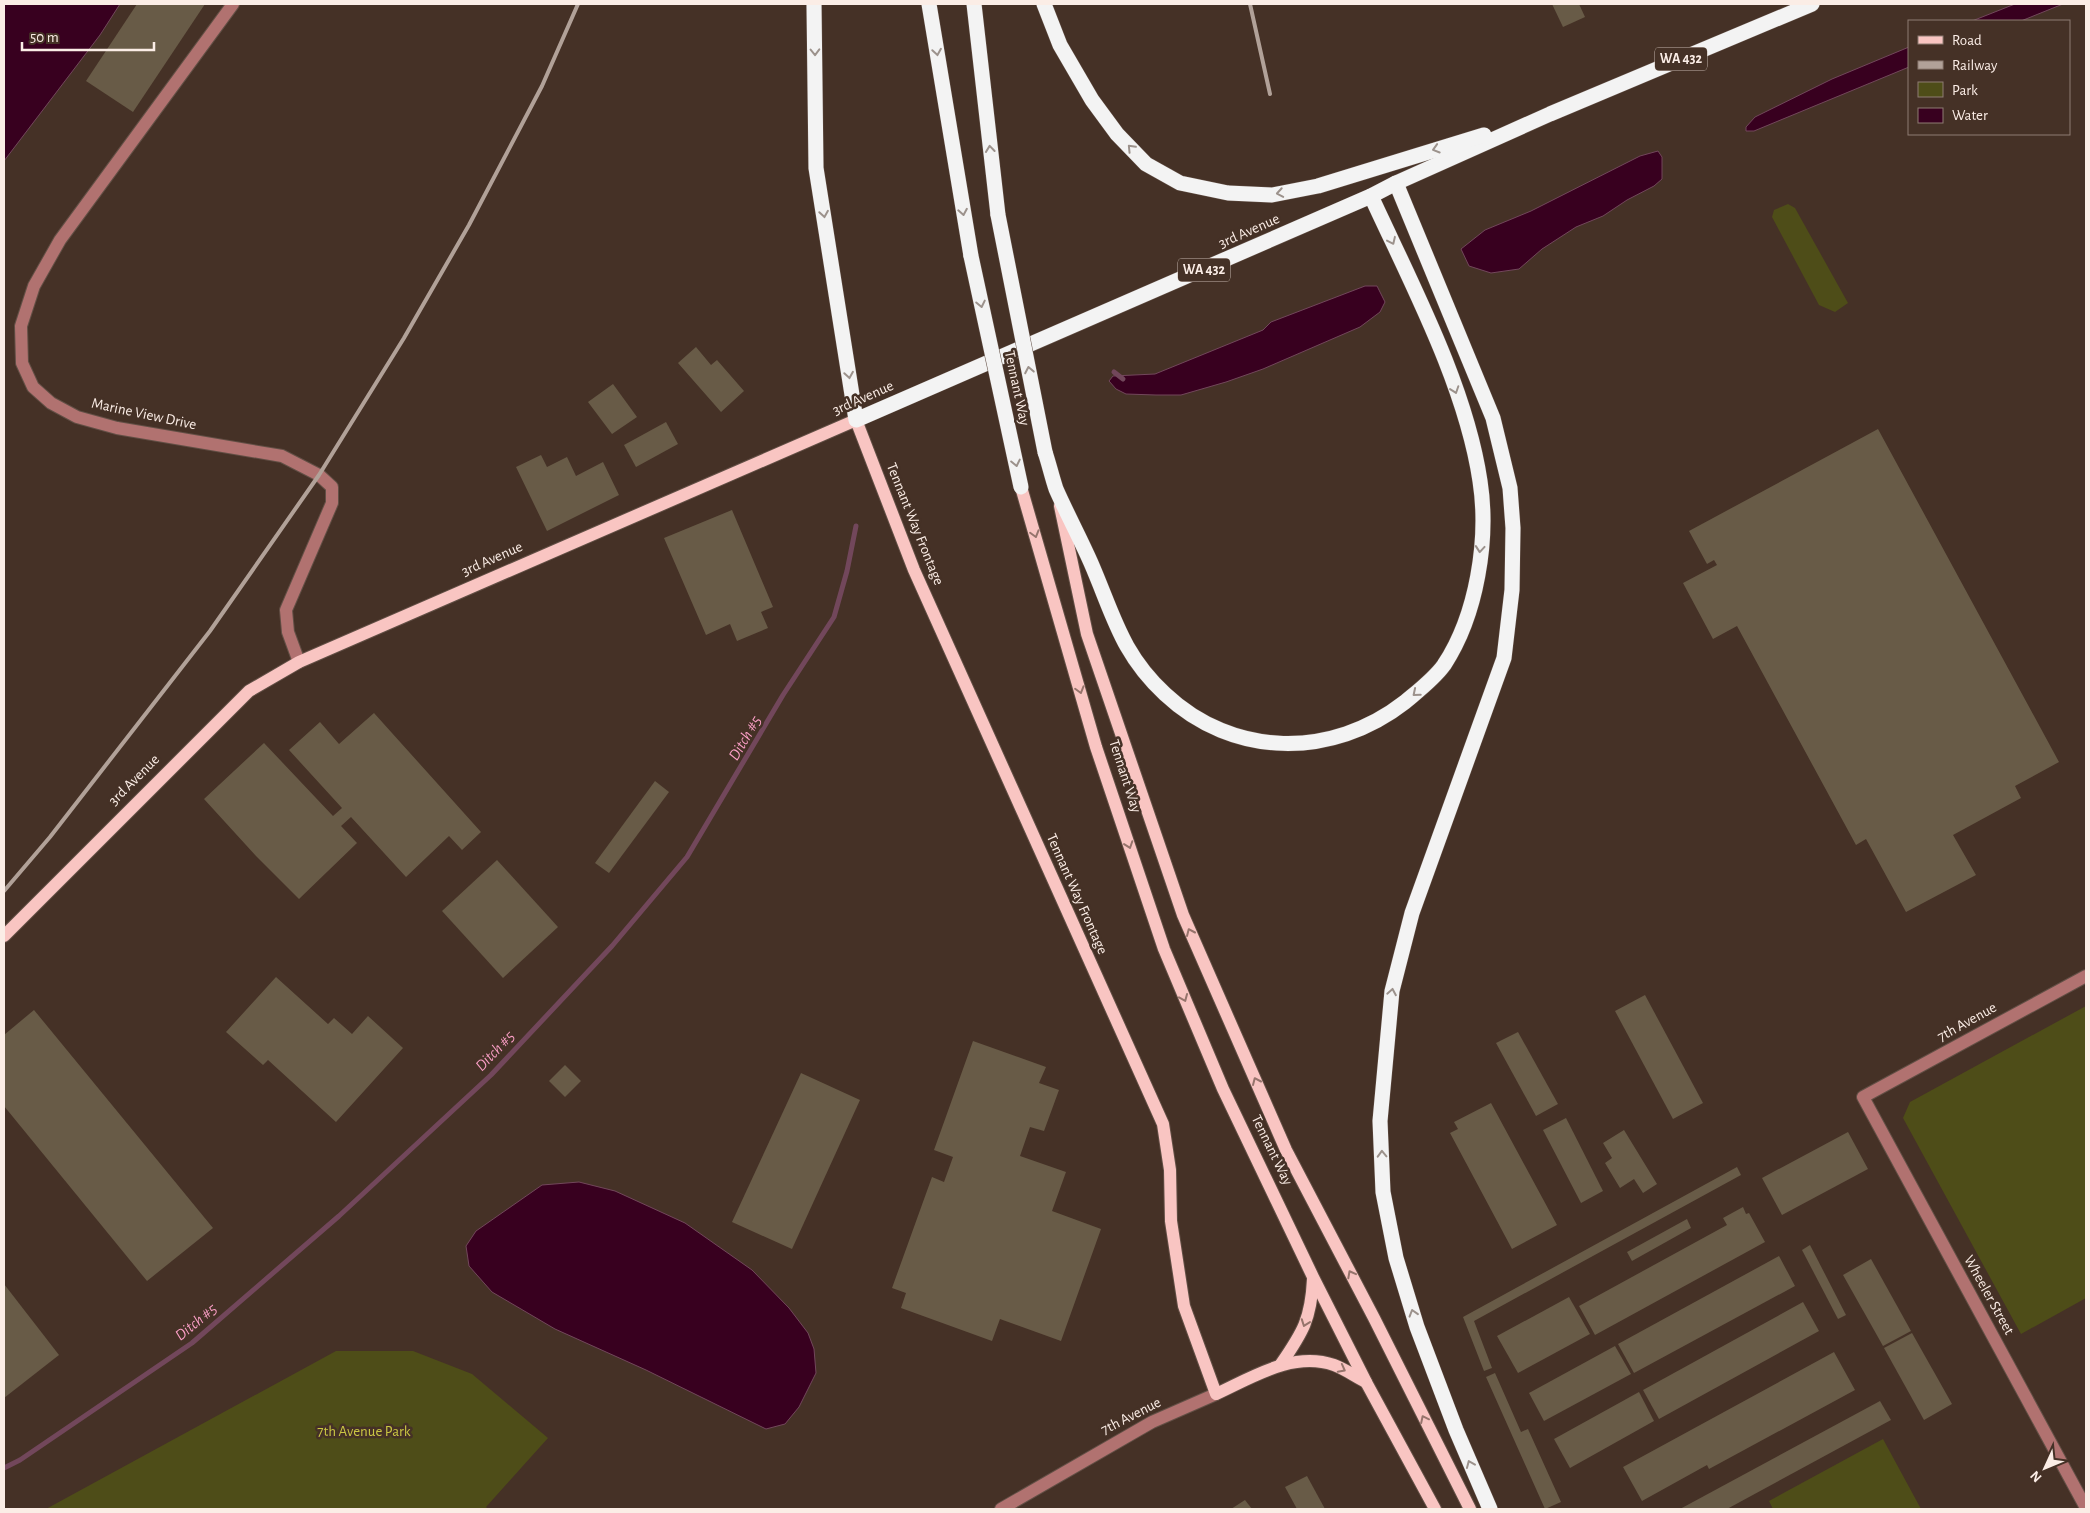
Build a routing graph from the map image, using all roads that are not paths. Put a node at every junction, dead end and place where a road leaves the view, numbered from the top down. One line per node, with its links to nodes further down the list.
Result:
1 (233, 4): 13 (street, Marine View Drive)
2 (814, 4): 10 (highway, one-way to 10)
3 (929, 4): 12 (highway, Tennant Way, one-way to 12, bridge)
4 (974, 4): 11 (highway, Tennant Way, one-way to 4, bridge)
5 (1044, 4): 7 (highway, one-way to 5)
6 (1812, 4): 7 (highway, 3rd Avenue / WA 432)
7 (1550, 114): 8 (highway, 3rd Avenue / WA 432)
8 (1396, 182): 9 (highway, 3rd Avenue / WA 432); 25 (highway, one-way to 8)
9 (1371, 196): 10 (highway, 3rd Avenue / WA 432); 11 (highway, one-way to 11)
10 (856, 420): 13 (main road, 3rd Avenue); 20 (main road, Tennant Way Frontage)
11 (1055, 486): 24 (main road, Tennant Way, one-way to 11)
12 (1021, 488): 17 (main road, Tennant Way, one-way to 17)
13 (300, 662): 14 (main road, 3rd Avenue)
14 (4, 936)
15 (2086, 976): 16 (street, 7th Avenue)
16 (1863, 1097): 21 (street, Wheeler Street)
17 (1313, 1277): 18 (main road, one-way to 18); 19 (main road, Tennant Way)
18 (1281, 1364): 19 (main road, one-way to 19); 20 (main road, 7th Avenue)
19 (1366, 1382): 23 (main road, Tennant Way)
20 (1216, 1394): 22 (street, 7th Avenue)
21 (2086, 1508)
22 (1001, 1509)
23 (1435, 1509)
24 (1470, 1509)
25 (1490, 1509)

